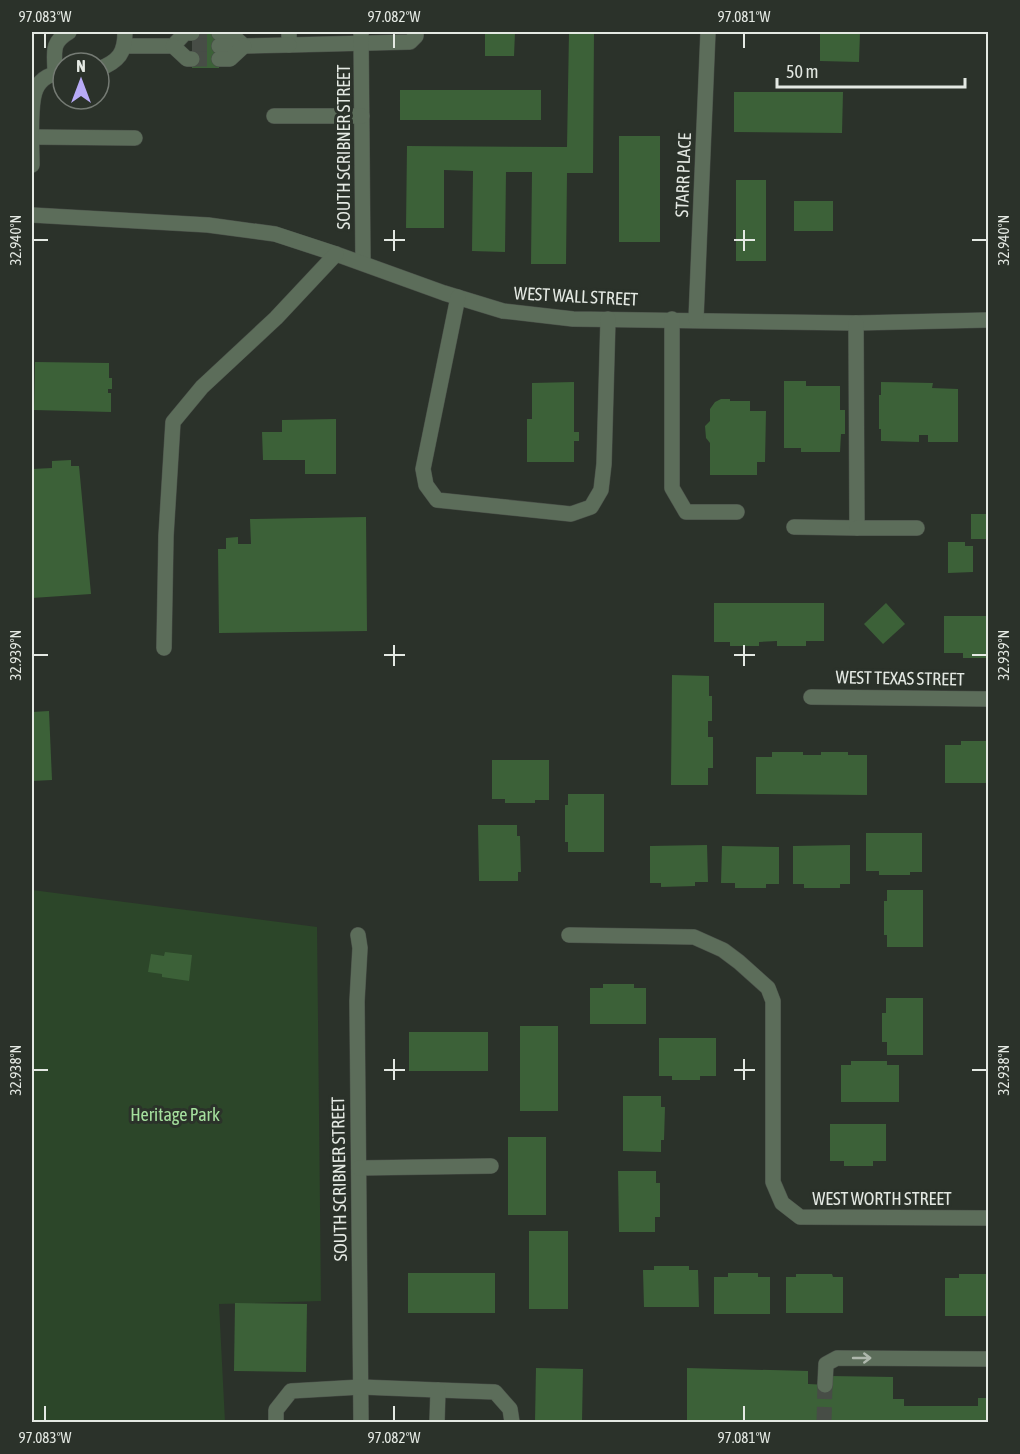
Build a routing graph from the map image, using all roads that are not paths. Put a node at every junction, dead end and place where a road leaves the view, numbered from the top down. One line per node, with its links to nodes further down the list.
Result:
1 (69, 32): 9 (street)
2 (416, 32): 5 (street)
3 (708, 32): 23 (street, STARR PLACE)
4 (289, 38): 5 (street); 8 (street)
5 (362, 38): 13 (street, SOUTH SCRIBNER STREET)
6 (125, 39): 7 (street); 10 (street)
7 (173, 46): 7 (street)
8 (244, 46): 8 (street)
9 (56, 51)
10 (111, 64)
11 (51, 76): 14 (street)
12 (274, 116): 13 (street)
13 (362, 116): 19 (street, SOUTH SCRIBNER STREET)
14 (33, 137): 15 (street); 16 (street)
15 (135, 138)
16 (32, 165)
17 (32, 215): 18 (street, WEST WALL STREET)
18 (336, 254): 19 (street, WEST WALL STREET); 30 (street)
19 (363, 263): 20 (street, WEST WALL STREET)
20 (458, 297): 21 (street, WEST WALL STREET); 21 (street)
21 (608, 319): 22 (street, WEST WALL STREET)
22 (672, 319): 23 (street, WEST WALL STREET); 26 (street)
23 (696, 319): 25 (street, WEST WALL STREET)
24 (988, 320): 25 (street, WEST WALL STREET)
25 (856, 323): 28 (street)
26 (737, 513)
27 (794, 527): 28 (street)
28 (857, 528): 29 (street)
29 (917, 528)
30 (164, 648)
31 (811, 697): 32 (street, WEST TEXAS STREET)
32 (988, 699)
33 (358, 935): 36 (street, SOUTH SCRIBNER STREET)
34 (568, 935): 37 (street, WEST WORTH STREET)
35 (490, 1166): 36 (street)
36 (359, 1168): 40 (street, SOUTH SCRIBNER STREET)
37 (988, 1218)
38 (988, 1359): 39 (street, one-way to 38)
39 (825, 1385)
40 (361, 1387): 41 (street); 42 (street); 43 (street, SOUTH SCRIBNER STREET)
41 (438, 1390): 44 (street); 45 (street)
42 (276, 1422)
43 (361, 1422)
44 (437, 1422)
45 (512, 1422)

